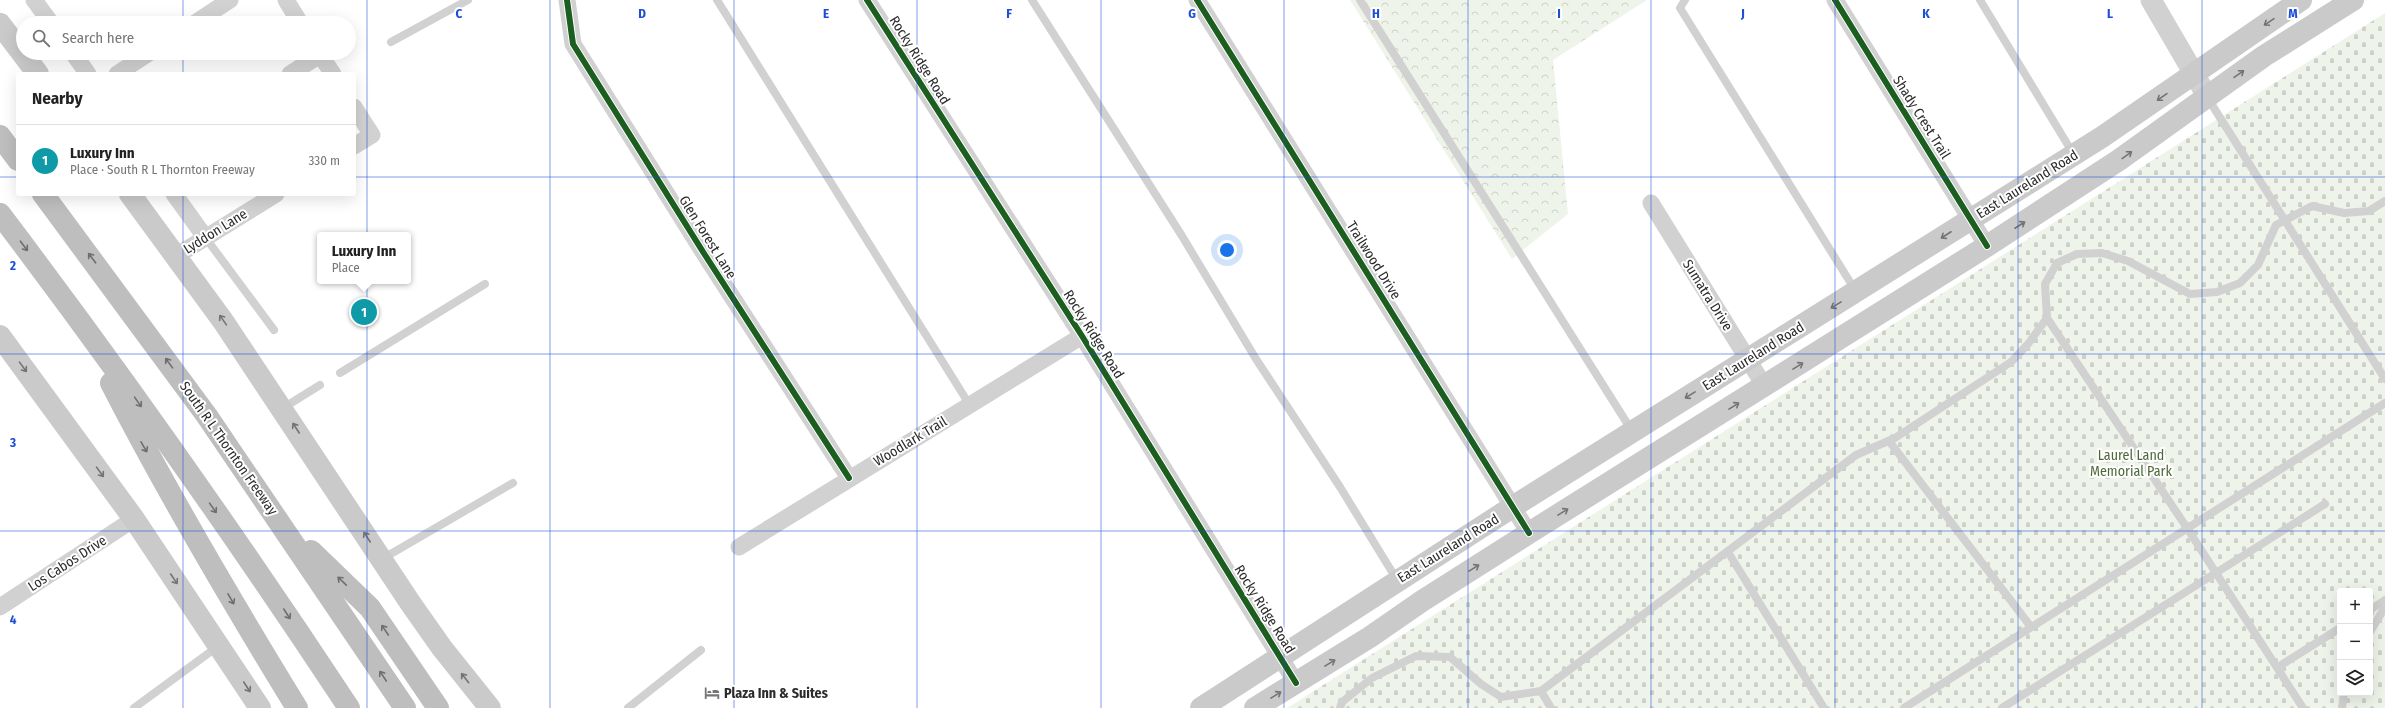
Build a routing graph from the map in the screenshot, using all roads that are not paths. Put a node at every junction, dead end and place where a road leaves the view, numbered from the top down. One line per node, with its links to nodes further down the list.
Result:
1 (230, 0): 18 (street)
2 (286, 0): 19 (street)
3 (468, 0): 21 (lane)
4 (567, 0): 69 (street, Glen Forest Lane)
5 (717, 0): 65 (lane)
6 (867, 0): 58 (street, Rocky Ridge Road)
7 (1032, 0): 81 (lane)
8 (1197, 0): 72 (street, Trailwood Drive)
9 (1360, 0): 67 (lane)
10 (1684, 0): 53 (lane)
11 (1835, 0): 47 (street, Shady Crest Trail)
12 (1980, 0): 38 (lane)
13 (2151, 0): 33 (street)
14 (2301, 0): 33 (main road, East Laureland Road, one-way to 33)
15 (2353, 0): 34 (main road, one-way to 15)
16 (39, 2): 17 (street)
17 (47, 16)
18 (206, 16)
19 (296, 16)
20 (0, 24): 22 (main road)
21 (391, 42)
22 (16, 45)
23 (27, 60): 28 (main road)
24 (78, 60): 29 (street)
25 (139, 60): 30 (street)
26 (311, 60): 31 (street)
27 (324, 60): 32 (street)
28 (36, 72)
29 (87, 72)
30 (121, 72)
31 (293, 72)
32 (332, 72)
33 (2194, 75): 34 (street); 38 (main road, East Laureland Road, one-way to 38)
34 (2207, 96): 48 (lane); 50 (main road, one-way to 34)
35 (356, 110): 37 (street)
36 (0, 136): 39 (highway)
37 (356, 145)
38 (2074, 155): 47 (main road, East Laureland Road)
39 (16, 157)
40 (46, 196): 74 (highway, South R L Thornton Freeway, one-way to 40)
41 (131, 196): 51 (main road)
42 (175, 196): 49 (street)
43 (273, 196): 49 (street, Lyddon Lane)
44 (2385, 201): 48 (lane)
45 (1651, 203): 59 (street, Sumatra Drive)
46 (0, 214): 54 (highway, one-way to 54)
47 (1972, 219): 50 (street, Shady Crest Trail); 53 (main road, East Laureland Road, one-way to 53)
48 (2285, 220): 55 (lane); 61 (lane)
49 (205, 237): 51 (street, Lyddon Lane); 56 (lane)
50 (1987, 246): 63 (main road, one-way to 50)
51 (176, 256): 66 (main road, one-way to 51)
52 (485, 284): 60 (lane)
53 (1856, 293): 59 (main road, East Laureland Road, one-way to 59)
54 (75, 313): 98 (highway, one-way to 98); 99 (highway, one-way to 99)
55 (2046, 318): 68 (lane); 75 (lane)
56 (274, 330)
57 (0, 336): 73 (main road, one-way to 73)
58 (1082, 336): 65 (street, Woodlark Trail); 91 (street, Rocky Ridge Road)
59 (1748, 359): 63 (street, Sumatra Drive); 67 (main road, East Laureland Road, one-way to 67)
60 (340, 373)
61 (2385, 379)
62 (320, 385): 66 (lane)
63 (1765, 387): 76 (main road, one-way to 63)
64 (2385, 403): 75 (lane)
65 (969, 404): 69 (street, Woodlark Trail)
66 (283, 408): 79 (main road, one-way to 66)
67 (1632, 431): 72 (main road, East Laureland Road)
68 (1889, 441): 78 (lane); 87 (lane)
69 (849, 478): 77 (street, Woodlark Trail)
70 (513, 483): 79 (lane)
71 (2325, 504): 80 (lane)
72 (1514, 506): 76 (street, Trailwood Drive); 81 (main road, East Laureland Road)
73 (134, 518): 83 (street, Los Cabos Drive); 89 (main road, one-way to 89)
74 (280, 521): 100 (highway, South R L Thornton Freeway, one-way to 74); 101 (highway, one-way to 74)
75 (2187, 528): 80 (lane); 87 (lane)
76 (1530, 533): 93 (main road, one-way to 76)
77 (740, 547)
78 (1728, 552): 94 (lane); 108 (lane)
79 (382, 559): 102 (main road, one-way to 79)
80 (2217, 573): 92 (lane); 110 (lane)
81 (1397, 580): 91 (main road, East Laureland Road)
82 (2385, 600): 85 (lane)
83 (0, 606)
84 (2385, 607): 86 (lane)
85 (2373, 608)
86 (2373, 627)
87 (2031, 628): 109 (lane)
88 (2337, 630): 92 (lane)
89 (220, 645): 96 (lane); 97 (main road, one-way to 97)
90 (701, 650): 103 (lane)
91 (1281, 658): 93 (street, Rocky Ridge Road); 104 (main road, East Laureland Road)
92 (2278, 667): 111 (lane)
93 (1296, 683): 105 (main road, one-way to 93)
94 (1541, 691): 106 (lane); 107 (lane)
95 (2344, 696): 112 (lane)
96 (134, 708)
97 (260, 708)
98 (297, 708)
99 (349, 708)
100 (405, 708)
101 (438, 708)
102 (490, 708)
103 (628, 708)
104 (1201, 708)
105 (1255, 708)
106 (1340, 708)
107 (1552, 708)
108 (1824, 708)
109 (1904, 708)
110 (2002, 708)
111 (2303, 708)
112 (2342, 708)

